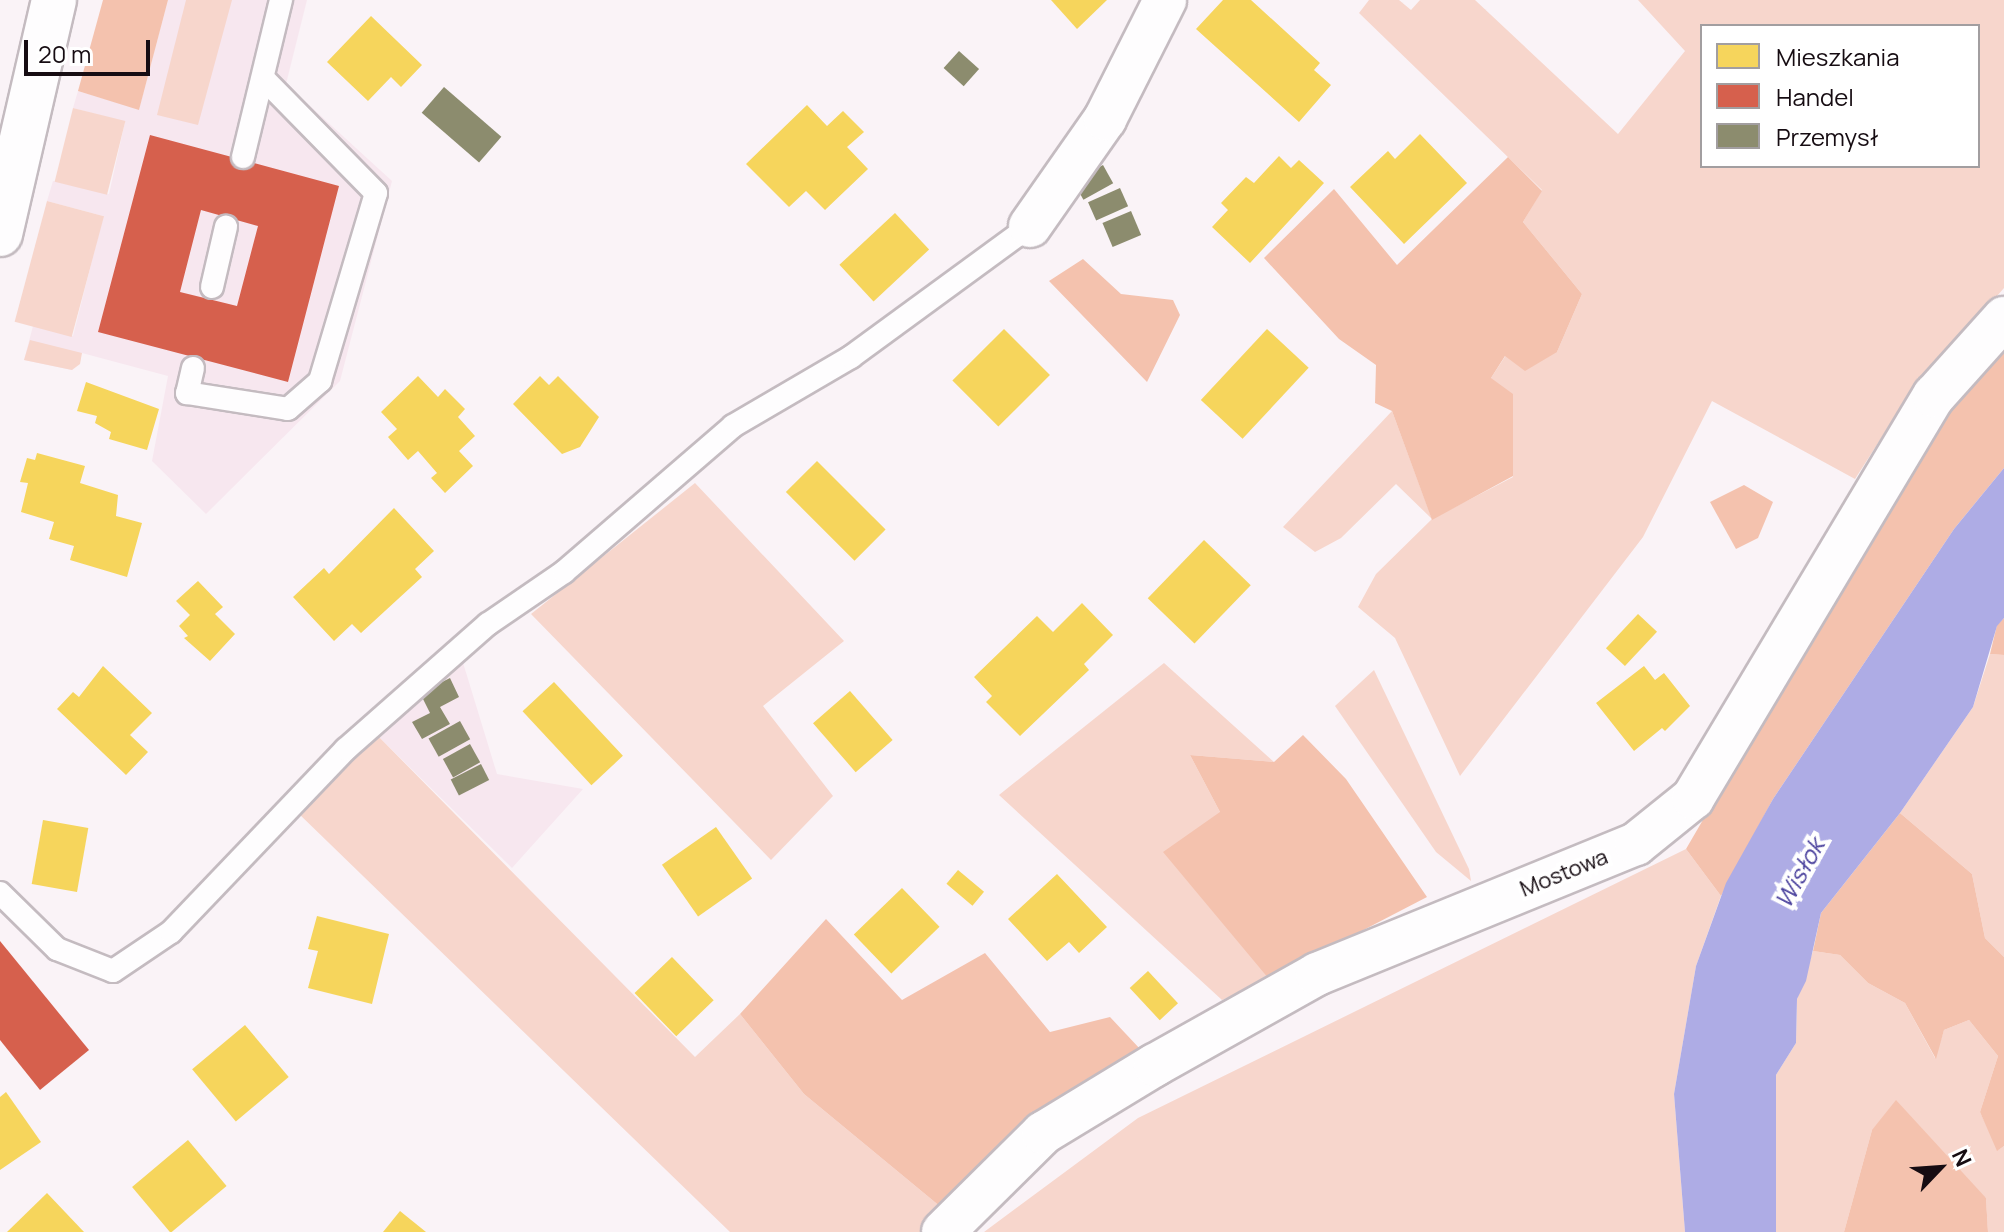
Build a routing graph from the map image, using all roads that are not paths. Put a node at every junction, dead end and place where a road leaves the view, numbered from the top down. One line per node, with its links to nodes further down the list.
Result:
1 (54, 0): 8 (main road)
2 (281, 0): 4 (lane)
3 (1165, 0): 6 (street)
4 (264, 79): 5 (lane); 11 (lane)
5 (243, 157)
6 (1030, 226): 12 (lane)
7 (226, 227): 9 (lane)
8 (0, 234)
9 (212, 287)
10 (2004, 318): 13 (street, Mostowa)
11 (193, 368)
12 (0, 893)
13 (943, 1232)

